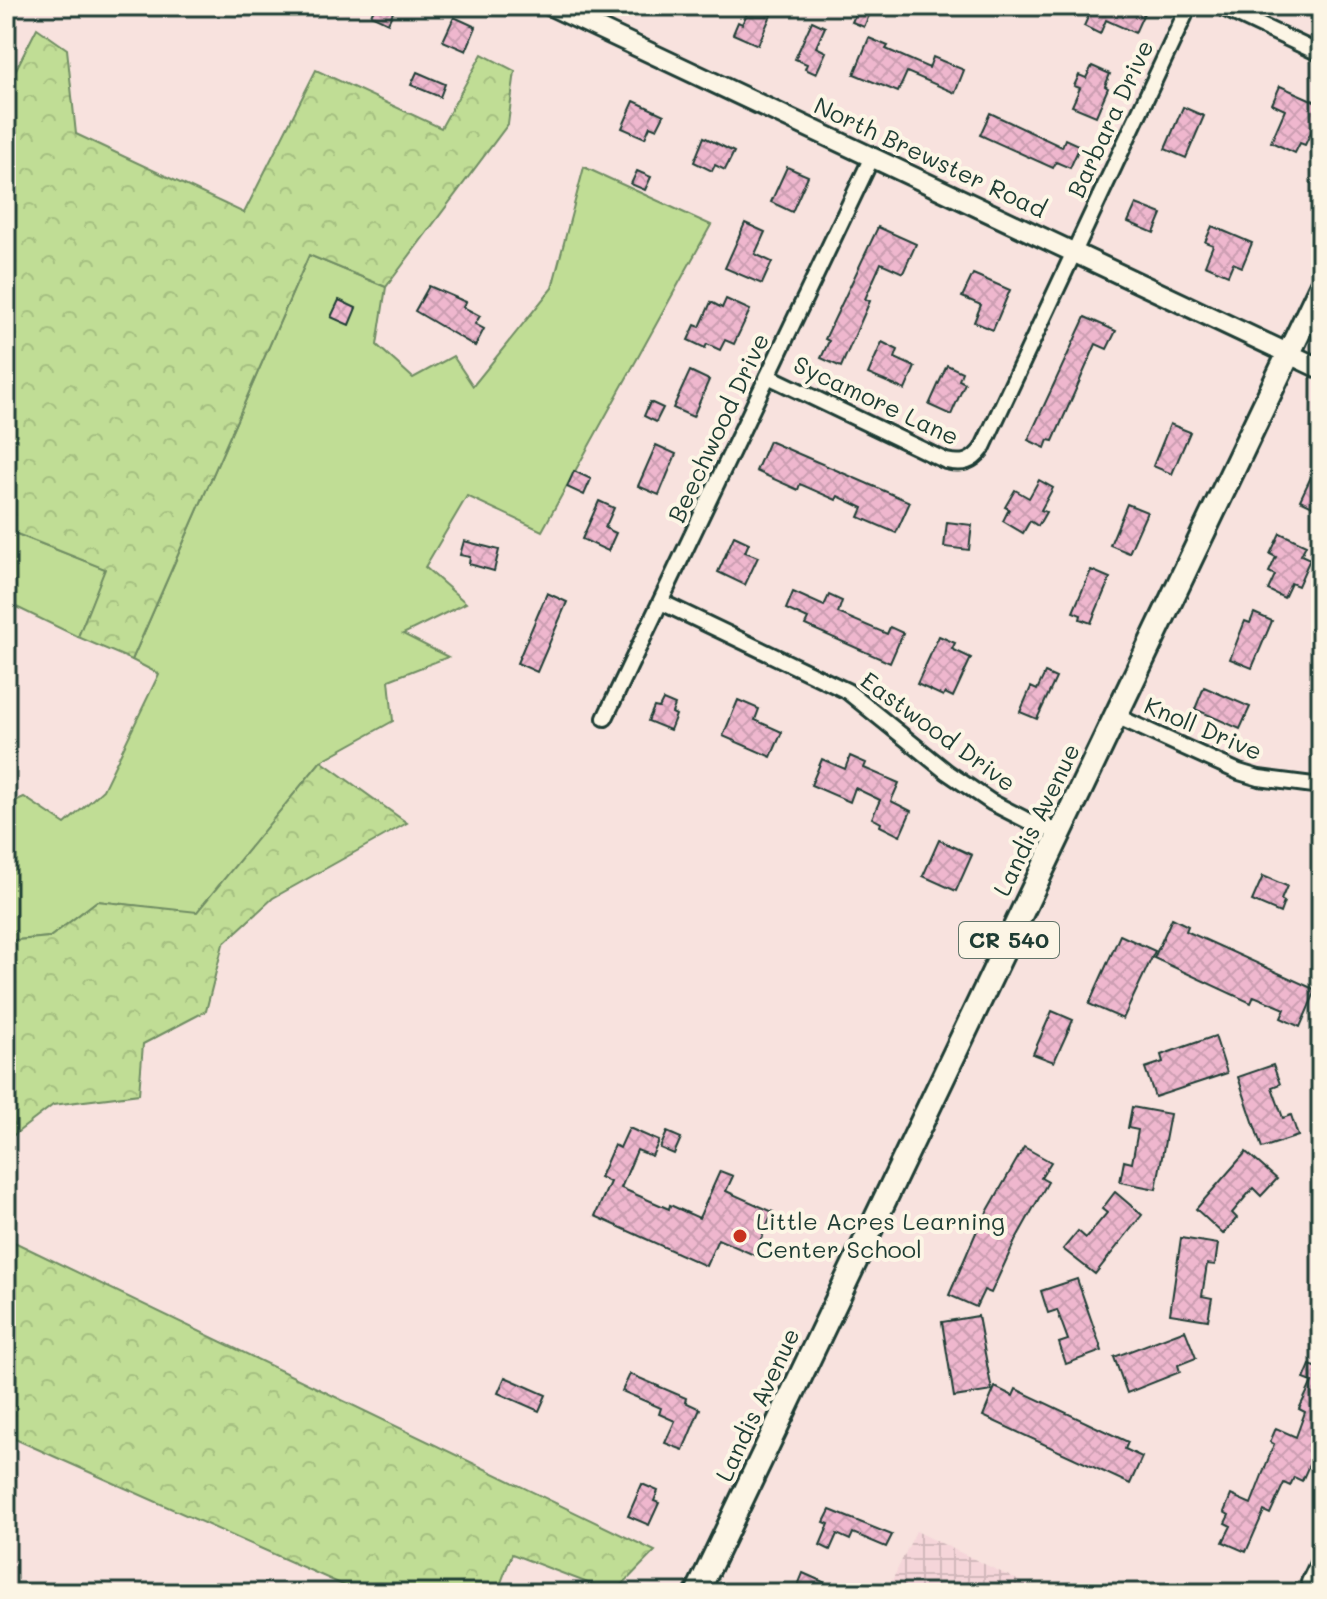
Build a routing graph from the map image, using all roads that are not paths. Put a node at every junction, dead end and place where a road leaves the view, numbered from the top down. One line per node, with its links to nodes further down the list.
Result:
1 (551, 6): 5 (main road, North Brewster Road)
2 (1189, 6): 6 (street, Barbara Drive)
3 (1219, 6): 4 (street)
4 (1321, 54)
5 (872, 157): 6 (main road, North Brewster Road); 10 (street, Beechwood Drive)
6 (1073, 253): 8 (main road, North Brewster Road); 11 (street, Barbara Drive)
7 (1321, 286): 8 (main road, Landis Avenue / CR 540)
8 (1289, 355): 9 (main road, North Brewster Road); 13 (main road, Landis Avenue / CR 540)
9 (1321, 369)
10 (768, 376): 11 (street, Sycamore Lane); 12 (street, Beechwood Drive)
11 (966, 463)
12 (661, 602): 14 (street, Beechwood Drive); 16 (street, Eastwood Drive)
13 (1116, 716): 15 (street, Knoll Drive); 16 (main road, Landis Avenue / CR 540)
14 (605, 718)
15 (1321, 786)
16 (1060, 832): 19 (main road, Landis Avenue / CR 540)
17 (1321, 1557): 18 (street)
18 (1309, 1582)
19 (697, 1593)

